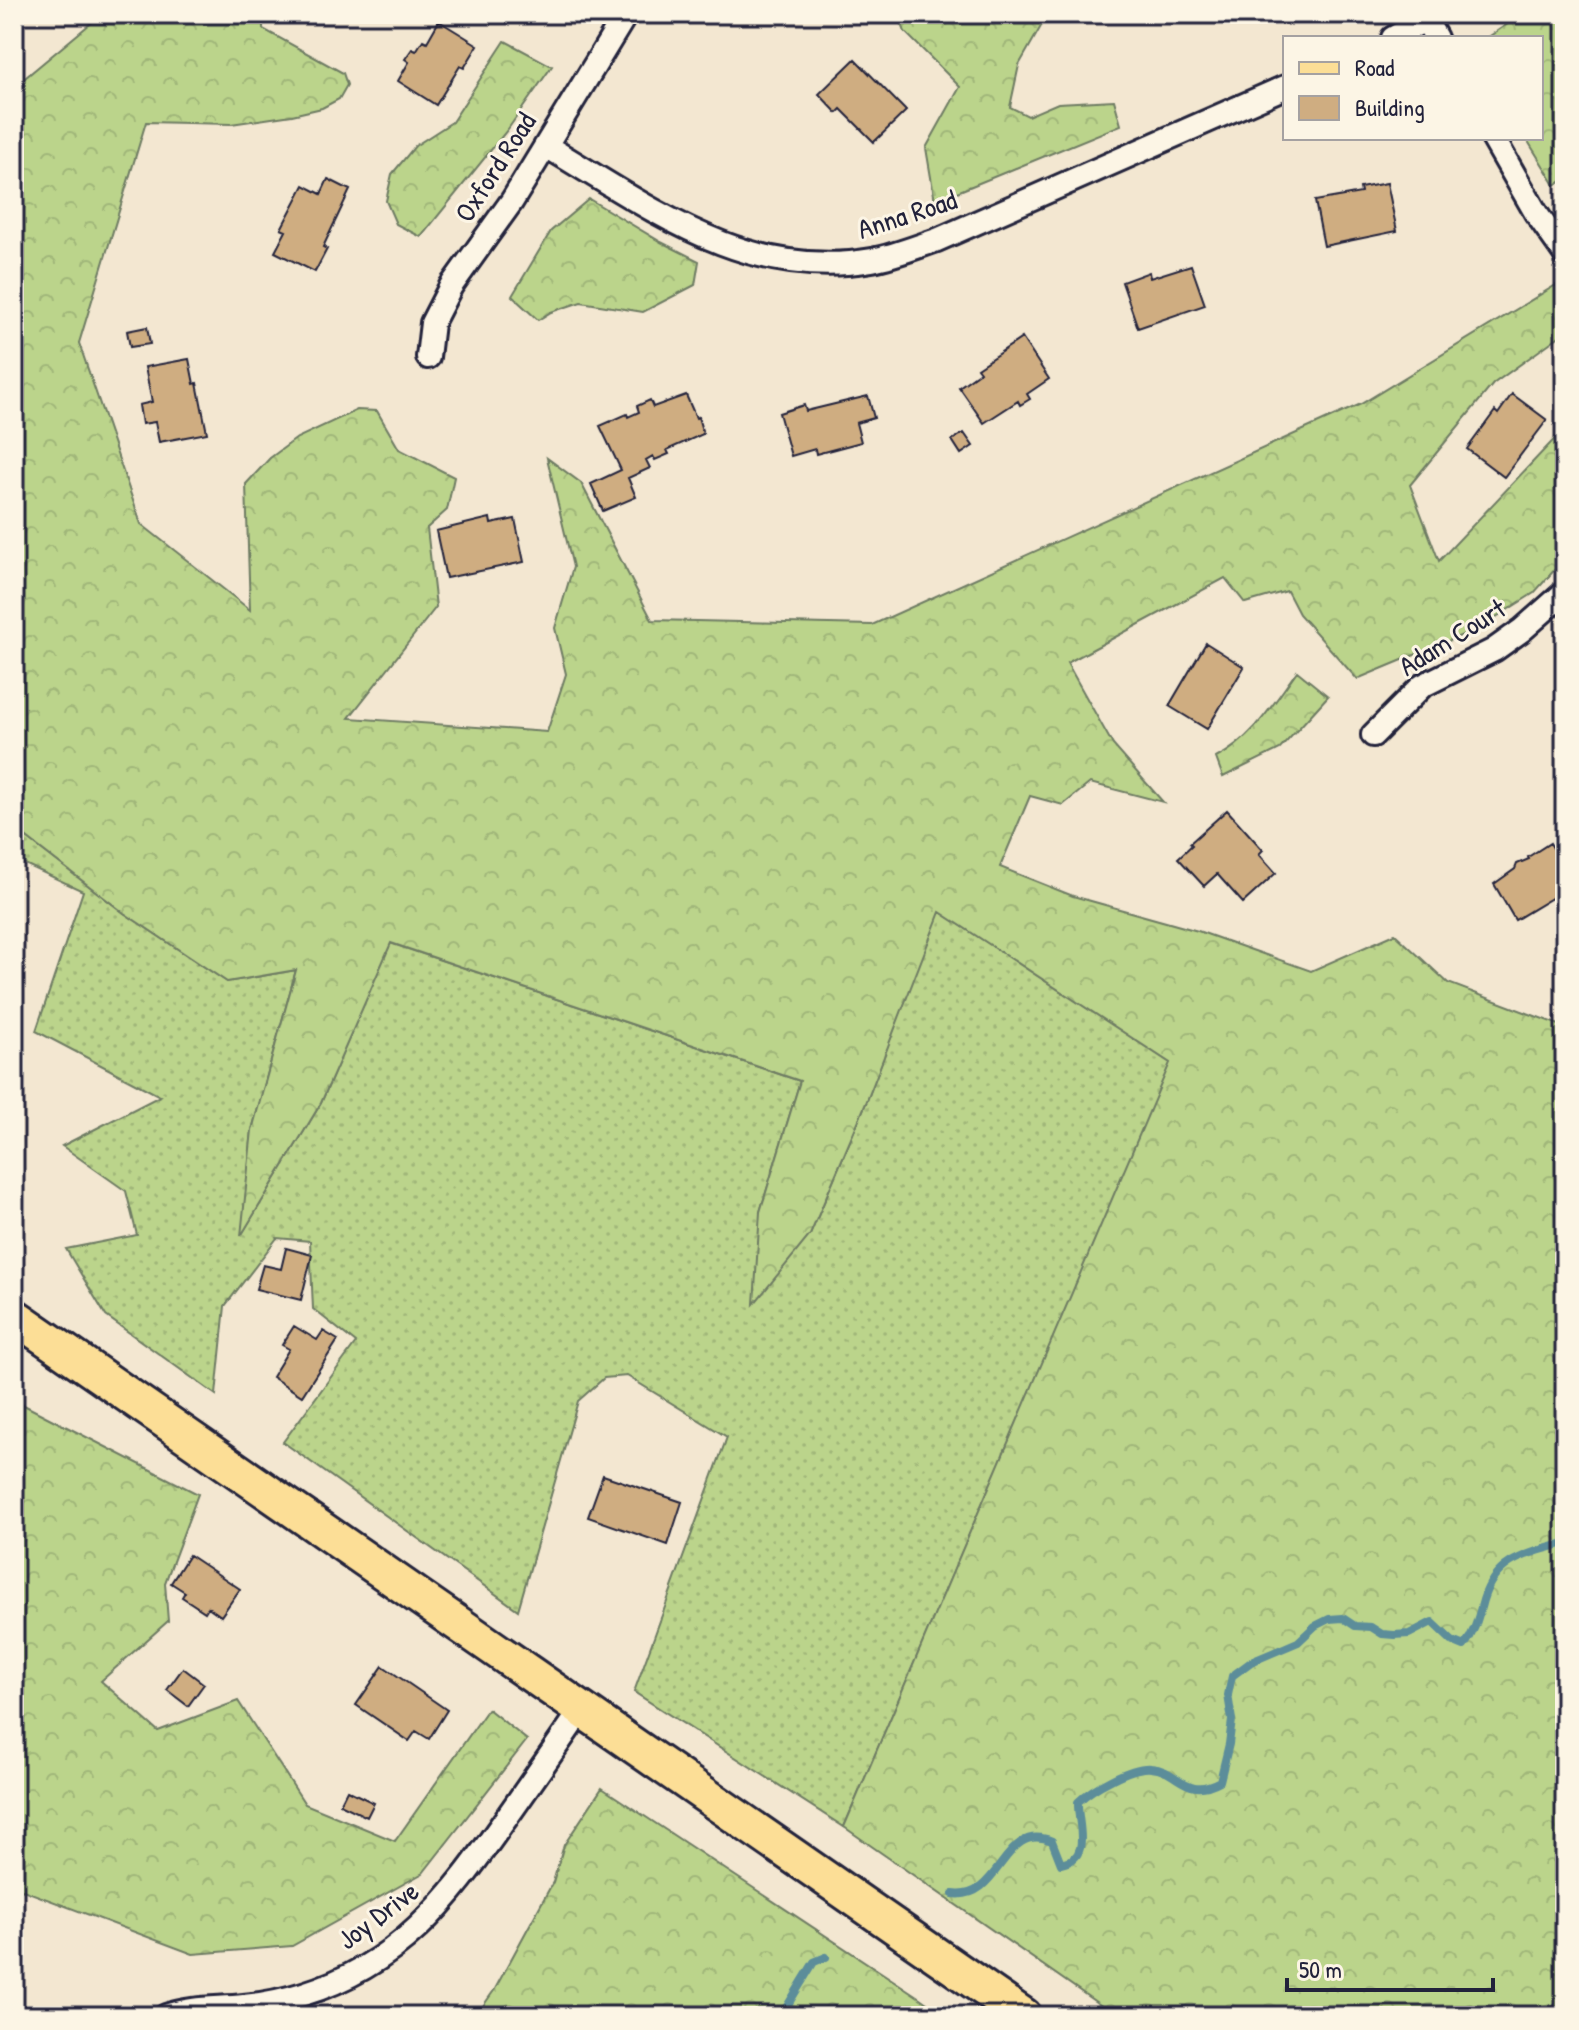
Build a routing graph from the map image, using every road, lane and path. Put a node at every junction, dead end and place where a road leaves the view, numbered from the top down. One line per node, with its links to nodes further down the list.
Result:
1 (626, 14): 6 (street, Oxford Road)
2 (1432, 24): 3 (street)
3 (1399, 36)
4 (1283, 88): 6 (street, Anna Road)
5 (1494, 140): 7 (street)
6 (546, 146): 8 (street, Oxford Road)
7 (1565, 254)
8 (428, 357)
9 (1565, 592): 10 (street, Adam Court)
10 (1373, 735)
11 (14, 1316): 12 (main road)
12 (582, 1709): 13 (street, Joy Drive); 14 (main road)
13 (166, 2016)
14 (1024, 2016)

